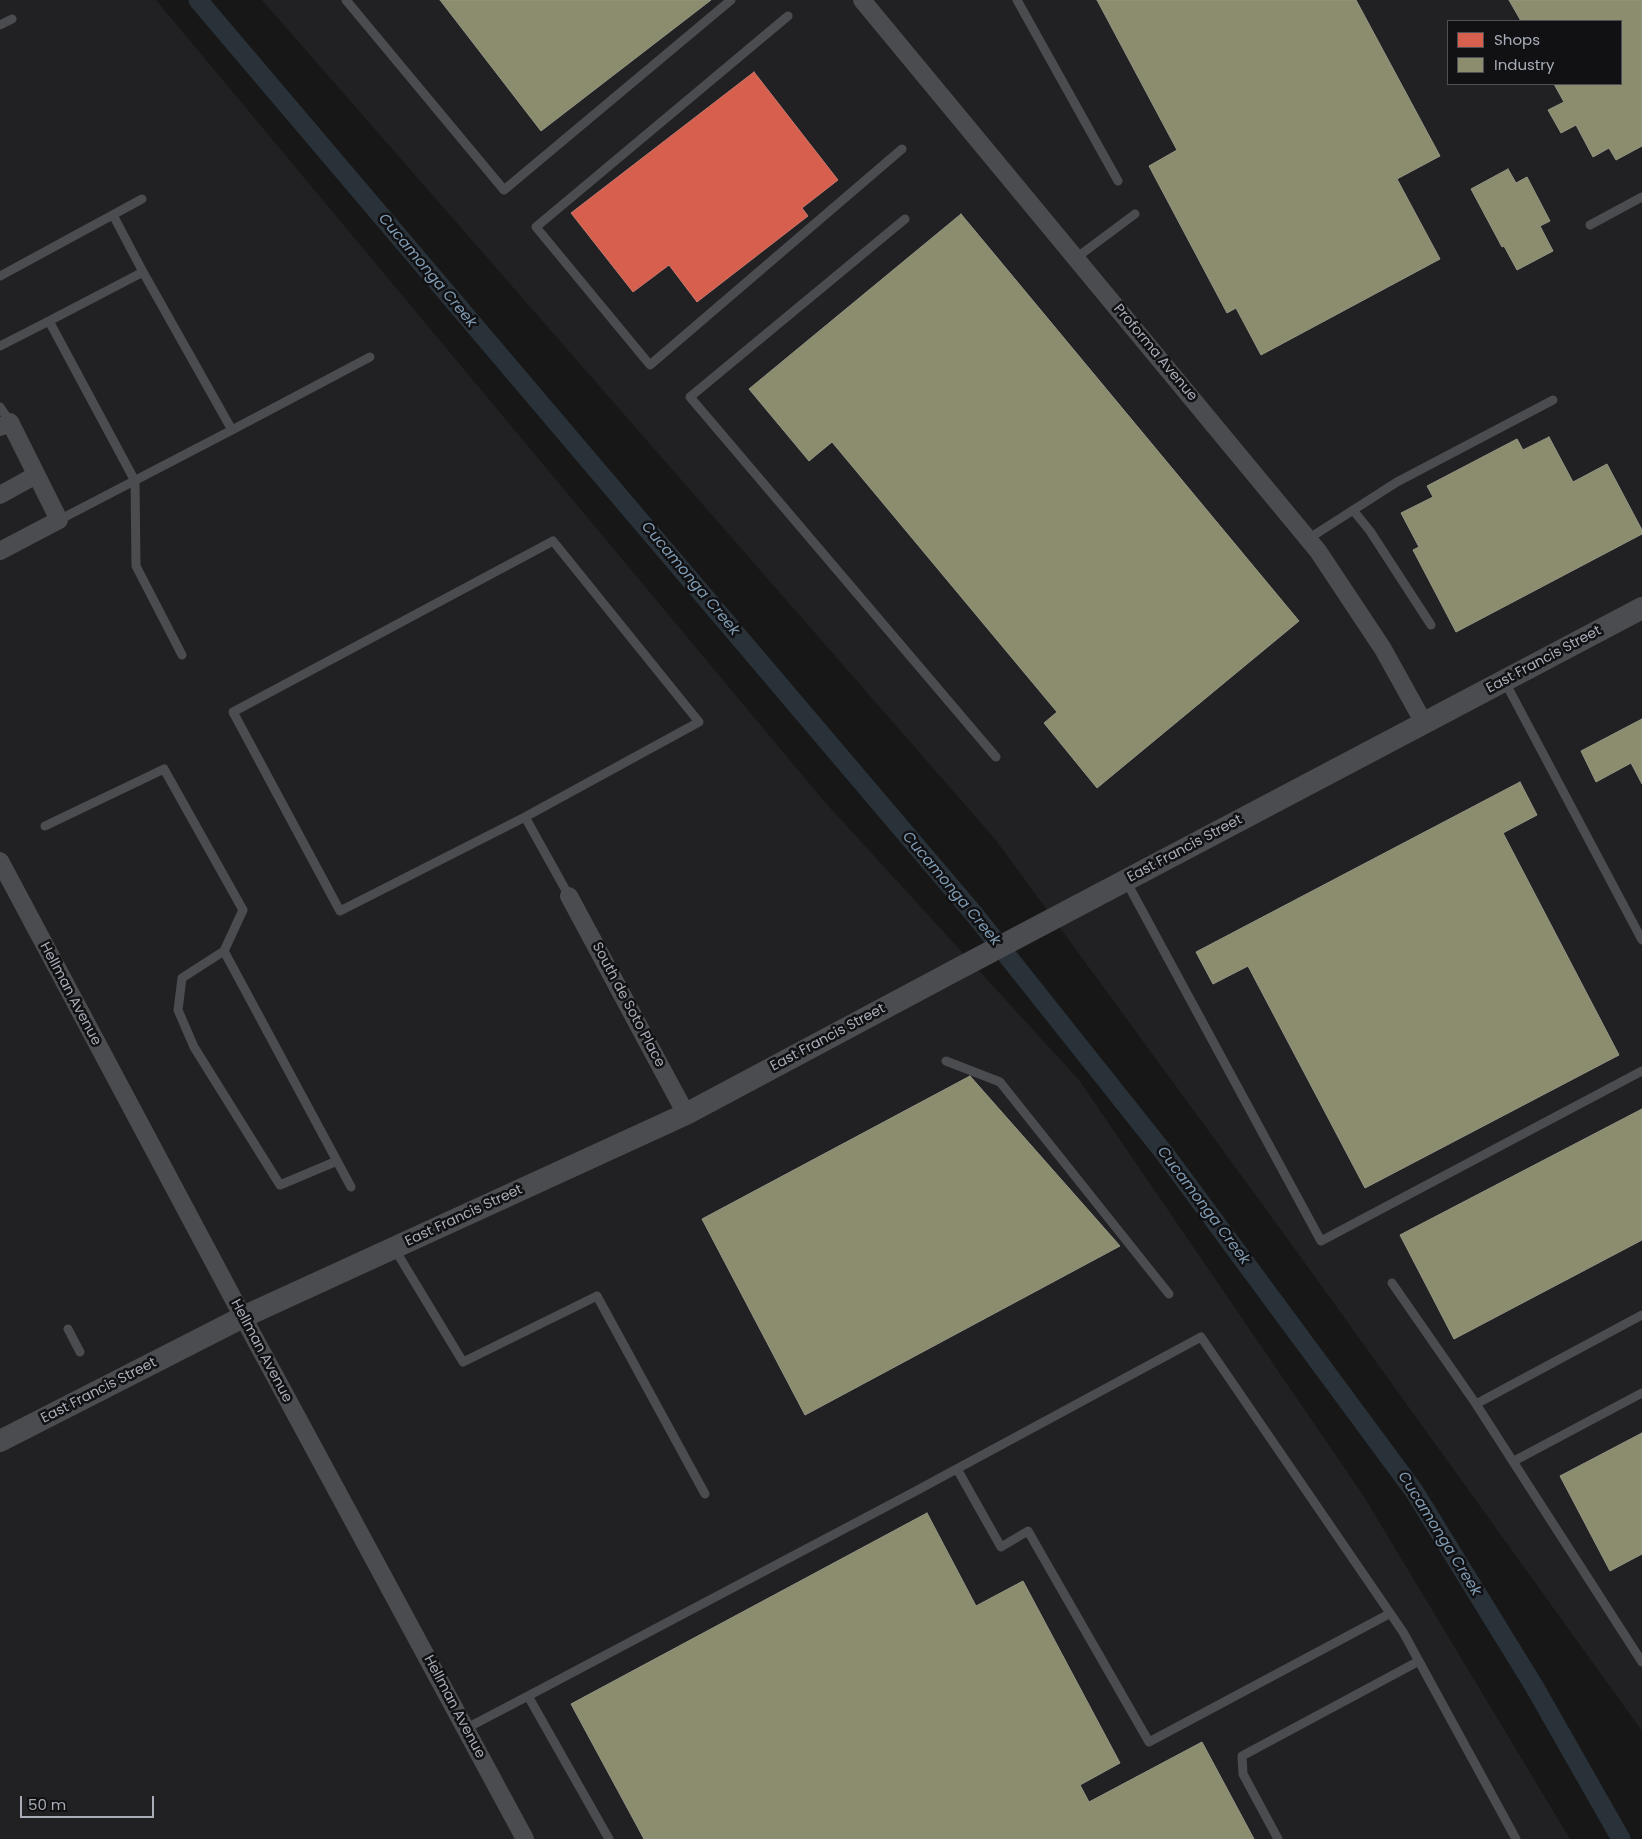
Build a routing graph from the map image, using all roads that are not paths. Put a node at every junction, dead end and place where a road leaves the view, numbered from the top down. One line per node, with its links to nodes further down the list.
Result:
1 (346, 0): 2 (lane)
2 (731, 0)
3 (862, 0): 16 (street, Proforma Avenue)
4 (1017, 0): 9 (lane)
5 (788, 16): 8 (lane)
6 (12, 19): 7 (lane)
7 (0, 25)
8 (902, 149)
9 (1118, 181)
10 (1642, 197): 15 (lane)
11 (142, 199): 13 (lane)
12 (1135, 214): 16 (lane)
13 (113, 215): 17 (lane); 18 (lane)
14 (905, 219): 38 (lane)
15 (1590, 225)
16 (1076, 258): 31 (street, Proforma Avenue)
17 (144, 272): 19 (lane); 25 (lane)
18 (0, 276)
19 (49, 321): 20 (lane); 27 (lane)
20 (0, 346)
21 (370, 357): 25 (lane)
22 (1553, 400): 29 (lane)
23 (0, 407): 24 (lane)
24 (5, 424): 26 (street)
25 (232, 430): 27 (lane)
26 (36, 475): 28 (street); 30 (street)
27 (135, 481): 30 (lane); 35 (lane)
28 (0, 495)
29 (1353, 510): 31 (lane); 34 (lane)
30 (58, 520): 32 (street)
31 (1308, 539): 37 (street, Proforma Avenue)
32 (0, 552)
33 (1642, 608): 36 (street, East Francis Street)
34 (1431, 625)
35 (182, 655)
36 (1504, 680): 37 (street, East Francis Street); 44 (lane)
37 (1424, 722): 42 (street, East Francis Street)
38 (996, 757)
39 (525, 817): 39 (lane); 43 (lane)
40 (45, 826): 45 (lane)
41 (0, 861): 55 (street, Hellman Avenue)
42 (1125, 880): 47 (lane); 48 (street, East Francis Street)
43 (569, 896): 48 (street, South de Soto Place)
44 (1642, 940)
45 (224, 951): 49 (lane); 49 (lane)
46 (946, 1061): 53 (lane)
47 (1642, 1071)
48 (686, 1114): 51 (street, East Francis Street)
49 (337, 1161): 50 (lane)
50 (351, 1187)
51 (394, 1248): 55 (street, East Francis Street); 63 (lane)
52 (1392, 1283): 59 (lane)
53 (1169, 1294)
54 (1642, 1315): 59 (lane)
55 (242, 1317): 60 (street, East Francis Street); 68 (street, Hellman Avenue)
56 (68, 1329): 57 (lane)
57 (80, 1352)
58 (1642, 1394): 61 (lane)
59 (1476, 1404): 61 (lane)
60 (0, 1441)
61 (1514, 1461): 66 (lane)
62 (957, 1469): 64 (lane); 64 (lane); 67 (lane)
63 (705, 1494)
64 (1389, 1614): 65 (lane)
65 (1419, 1661): 71 (lane); 72 (lane)
66 (1642, 1662)
67 (528, 1696): 68 (lane); 70 (lane)
68 (466, 1728): 69 (street, Hellman Avenue)
69 (525, 1839)
70 (609, 1839)
71 (1278, 1839)
72 (1516, 1839)

